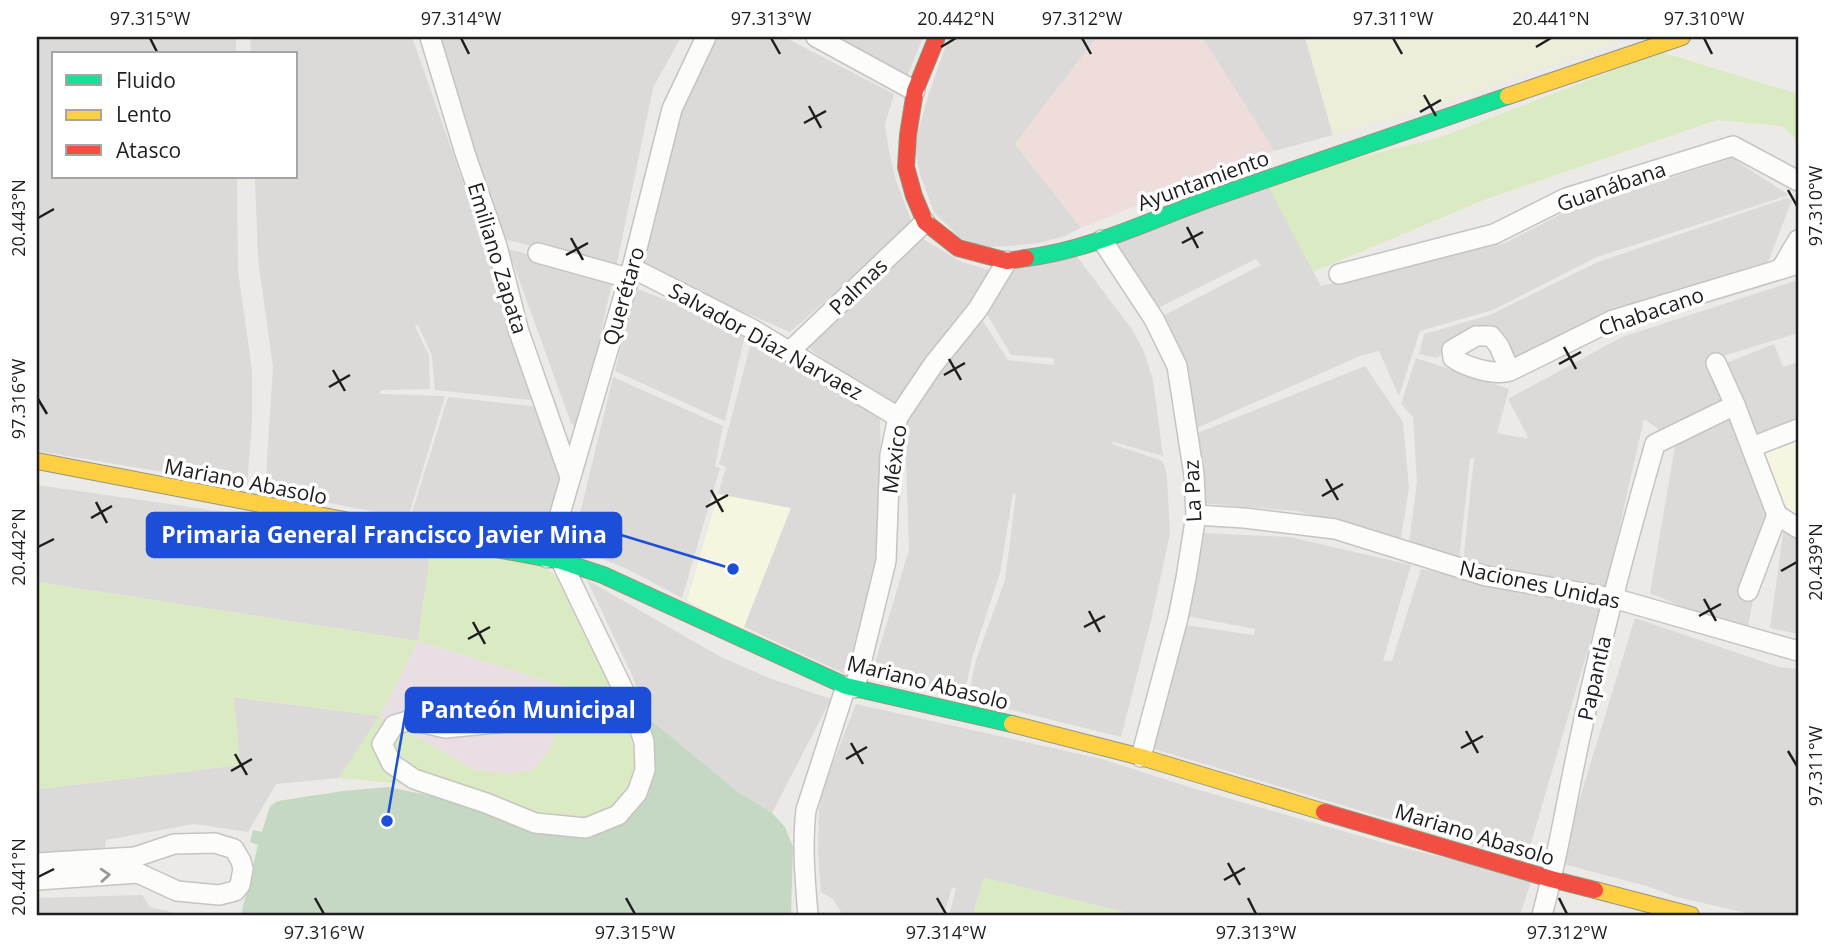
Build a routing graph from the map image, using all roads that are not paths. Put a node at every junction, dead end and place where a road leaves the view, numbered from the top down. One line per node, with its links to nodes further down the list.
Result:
1 (430, 37): 24 (street, Emiliano Zapata)
2 (706, 37): 14 (street, Querétaro)
3 (816, 37): 6 (street)
4 (937, 37): 6 (street)
5 (1682, 37): 9 (street, Ayuntamiento)
6 (915, 91): 8 (street)
7 (1798, 181): 15 (street, Guanábana)
8 (925, 222): 12 (street, Ayuntamiento); 16 (street, Palmas)
9 (1102, 240): 12 (street, Ayuntamiento); 26 (street, La Paz)
10 (1798, 240): 13 (street)
11 (538, 253): 14 (street, Salvador Díaz Narvaez)
12 (1007, 261): 20 (street, México)
13 (1789, 267): 18 (street, Chabacano)
14 (630, 273): 16 (street, Salvador Díaz Narvaez); 24 (street, Querétaro)
15 (1339, 274)
16 (791, 350): 20 (street, Salvador Díaz Narvaez)
17 (1716, 363): 19 (street)
18 (1510, 371)
19 (1735, 405): 22 (street); 30 (street, Papantla)
20 (898, 417): 32 (street, México)
21 (1798, 429): 22 (street)
22 (1752, 447): 25 (street)
23 (37, 461): 28 (street, Mariano Abasolo)
24 (570, 477): 28 (street, Querétaro)
25 (1777, 514): 27 (street); 29 (street)
26 (1196, 515): 30 (street, Naciones Unidas); 34 (street, La Paz)
27 (1798, 528)
28 (554, 560): 32 (street, Mariano Abasolo); 33 (street)
29 (1748, 591)
30 (1613, 598): 31 (street, Naciones Unidas); 37 (street, Papantla)
31 (1798, 652)
32 (850, 687): 34 (street, Mariano Abasolo); 39 (street, México)
33 (528, 720)
34 (1141, 757): 37 (street, Mariano Abasolo)
35 (37, 863): 36 (street)
36 (136, 865): 36 (street); 38 (street, one-way to 36)
37 (1551, 879): 40 (street, Papantla); 41 (street, Mariano Abasolo)
38 (37, 880)
39 (808, 915)
40 (1542, 915)
41 (1691, 915)

